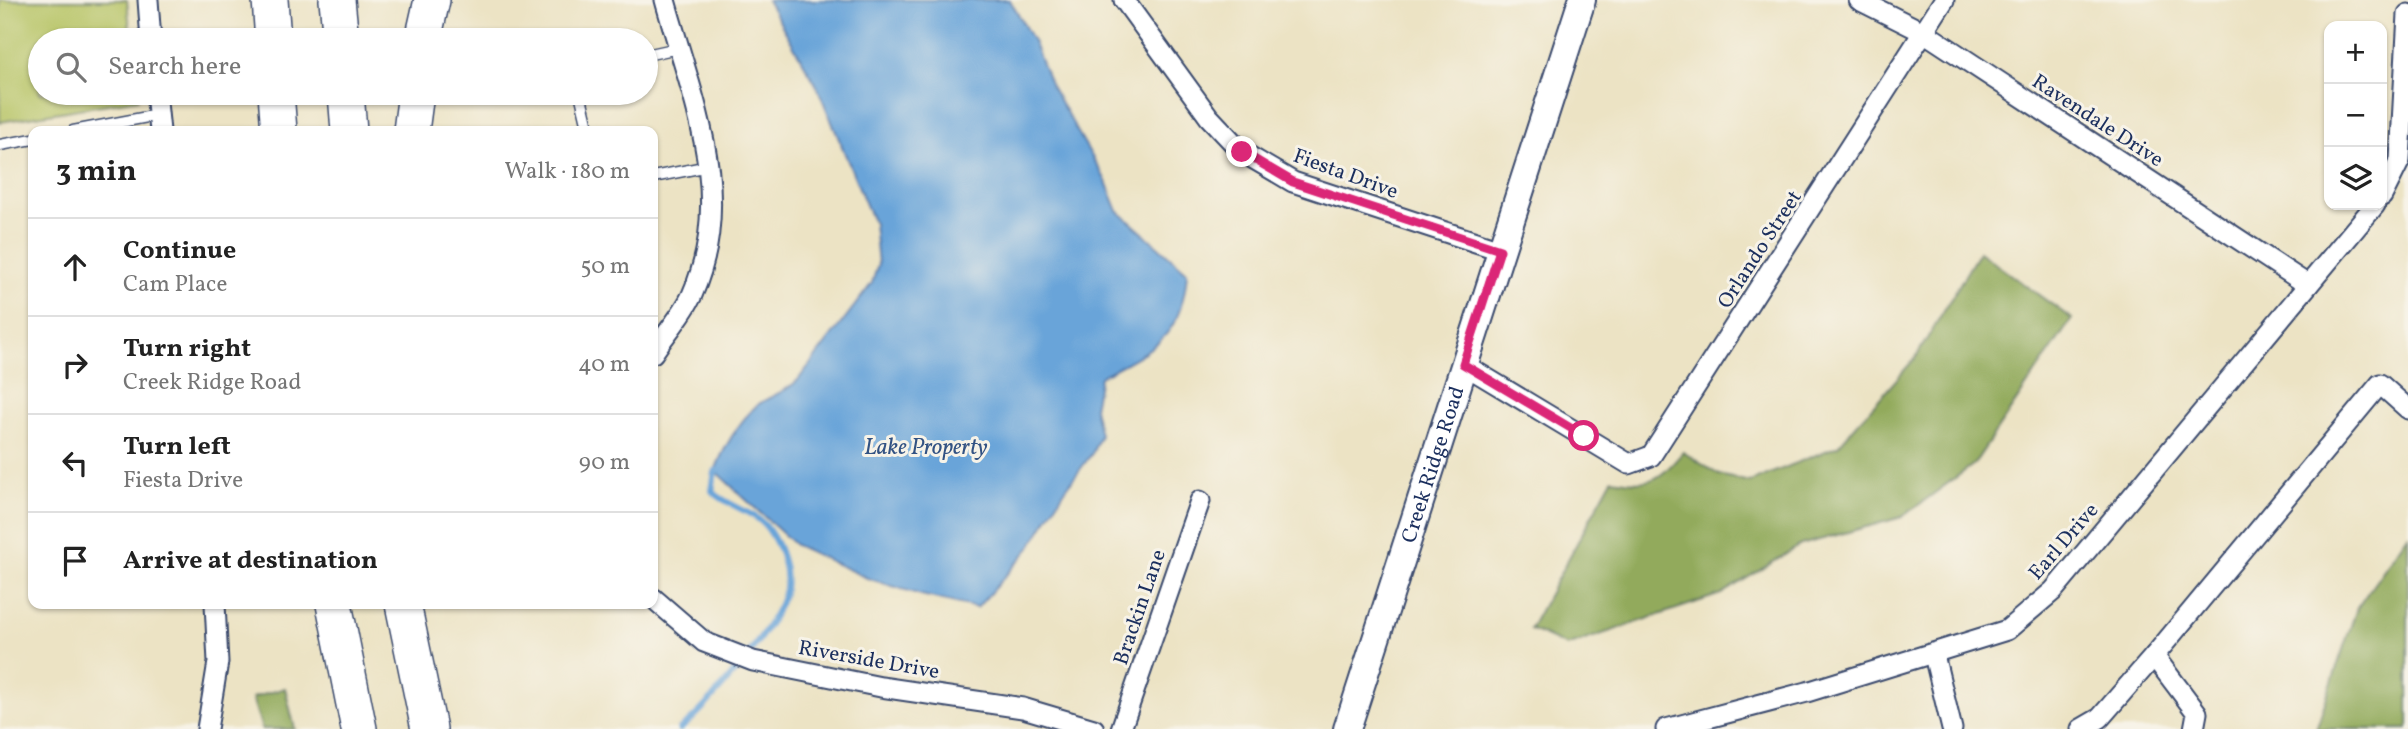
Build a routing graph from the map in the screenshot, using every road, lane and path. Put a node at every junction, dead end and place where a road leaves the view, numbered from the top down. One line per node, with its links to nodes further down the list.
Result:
1 (148, 0): 10 (street)
2 (337, 0): 11 (highway)
3 (432, 0): 12 (highway)
4 (665, 0): 14 (street)
5 (1124, 0): 33 (street, Fiesta Drive)
6 (1582, 0): 33 (main road, Creek Ridge Road)
7 (1859, 0): 13 (street, Ravendale Drive)
8 (1944, 0): 13 (street, Orlando Street)
9 (2408, 14): 31 (street)
10 (150, 28)
11 (340, 28)
12 (426, 28)
13 (1925, 33): 34 (street, Ravendale Drive); 36 (street, Orlando Street)
14 (678, 48): 15 (lane); 29 (street)
15 (658, 52)
16 (157, 105): 21 (street)
17 (277, 105): 23 (highway)
18 (347, 105): 24 (highway)
19 (414, 105): 25 (highway)
20 (583, 105): 26 (lane)
21 (159, 123): 22 (lane)
22 (127, 126)
23 (279, 126)
24 (349, 126)
25 (412, 126)
26 (588, 126)
27 (28, 140): 28 (lane)
28 (0, 145)
29 (709, 166): 30 (lane); 35 (street)
30 (658, 176)
31 (2387, 187)
32 (2371, 210): 34 (street, Earl Drive)
33 (1500, 250): 36 (main road, Creek Ridge Road)
34 (2308, 285): 44 (street, Earl Drive)
35 (658, 345)
36 (1463, 364): 52 (main road, Creek Ridge Road)
37 (2408, 409): 45 (street)
38 (1200, 500): 51 (street, Brackin Lane)
39 (658, 602): 50 (street, Riverside Drive)
40 (215, 609): 47 (street)
41 (335, 609): 48 (highway)
42 (404, 609): 46 (highway)
43 (417, 609): 46 (highway)
44 (1934, 655): 53 (street, Earl Drive); 54 (street)
45 (2154, 656): 55 (street); 56 (street)
46 (415, 662): 49 (highway)
47 (206, 729)
48 (359, 729)
49 (429, 729)
50 (1094, 729)
51 (1121, 729)
52 (1347, 729)
53 (1666, 729)
54 (1952, 729)
55 (2081, 729)
56 (2194, 729)

